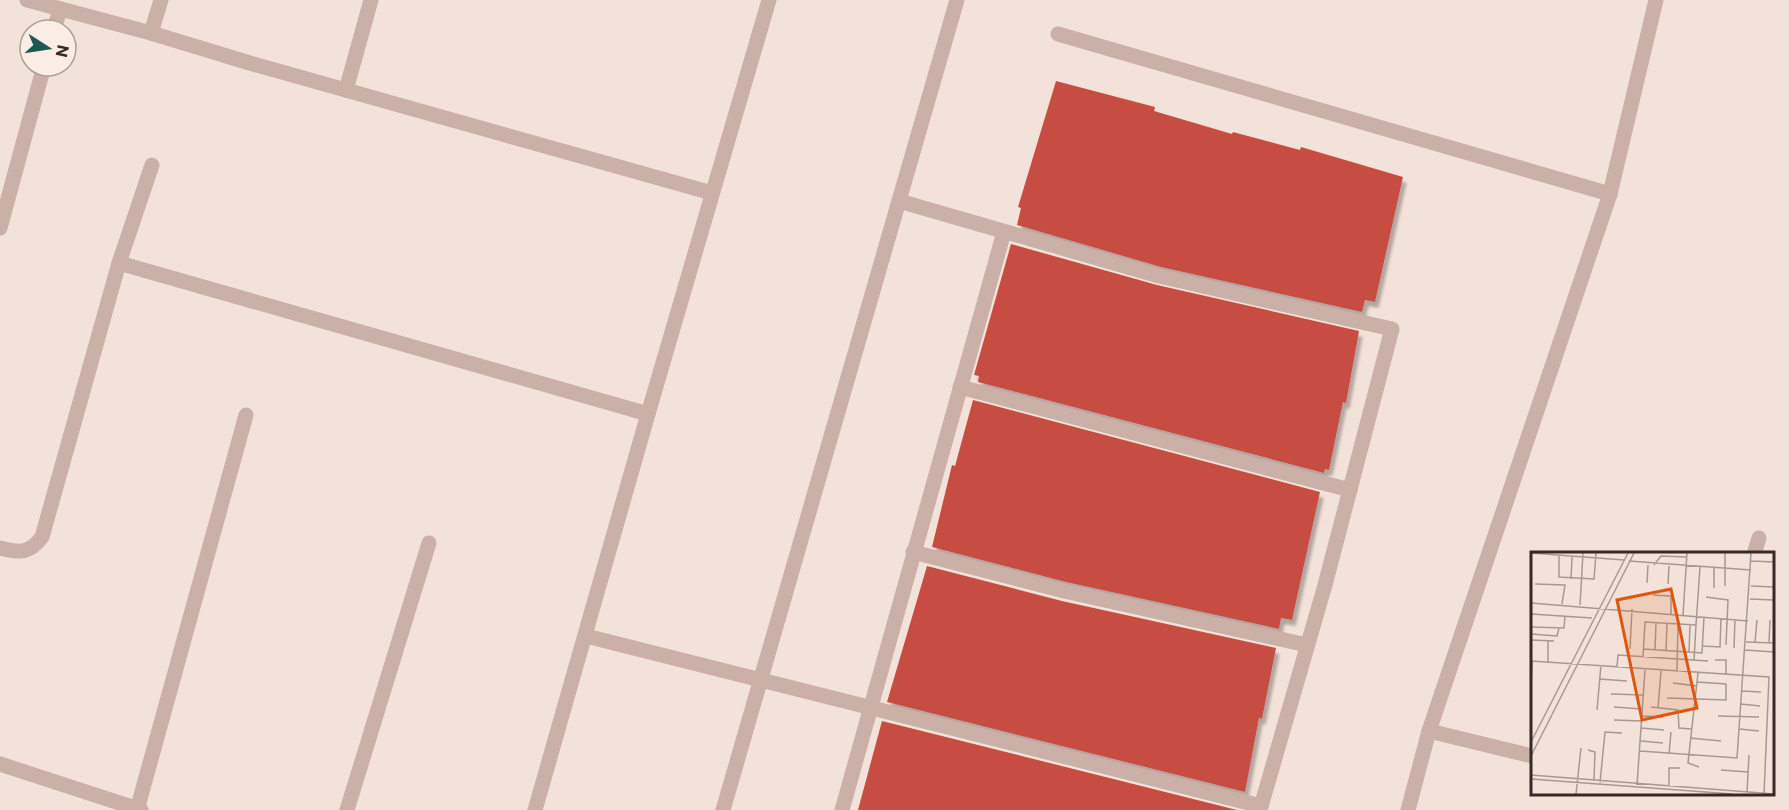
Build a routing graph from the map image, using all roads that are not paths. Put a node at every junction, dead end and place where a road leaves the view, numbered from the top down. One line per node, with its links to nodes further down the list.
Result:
1 (27, 0): 7 (street)
2 (161, 0): 9 (street)
3 (370, 0): 12 (street)
4 (769, 0): 14 (street)
5 (957, 0): 16 (street)
6 (1656, 0): 15 (street)
7 (60, 9): 8 (street); 9 (street)
8 (57, 18)
9 (151, 33): 12 (street)
10 (1058, 34): 15 (street)
11 (41, 78): 17 (street)
12 (346, 90): 14 (street)
13 (152, 165): 19 (street)
14 (712, 193): 21 (street)
15 (1610, 194): 33 (street)
16 (898, 201): 18 (street); 31 (street)
17 (0, 228)
18 (1004, 232): 20 (street); 23 (street)
19 (119, 262): 21 (street); 26 (street)
20 (960, 387): 23 (street); 27 (street)
21 (648, 414): 29 (street)
22 (246, 415): 37 (street)
23 (1350, 490): 30 (street)
24 (1759, 538): 28 (street)
25 (429, 543): 38 (street)
26 (0, 548)
27 (913, 552): 30 (street); 32 (street)
28 (1755, 552)
29 (586, 636): 31 (street); 39 (street)
30 (1307, 645): 36 (street)
31 (761, 679): 32 (street); 40 (street)
32 (869, 708): 36 (street); 41 (street)
33 (1429, 731): 34 (street); 42 (street)
34 (1531, 756)
35 (0, 764): 37 (street)
36 (1260, 808)
37 (139, 810)
38 (347, 810)
39 (536, 810)
40 (723, 810)
41 (842, 810)
42 (1408, 810)

